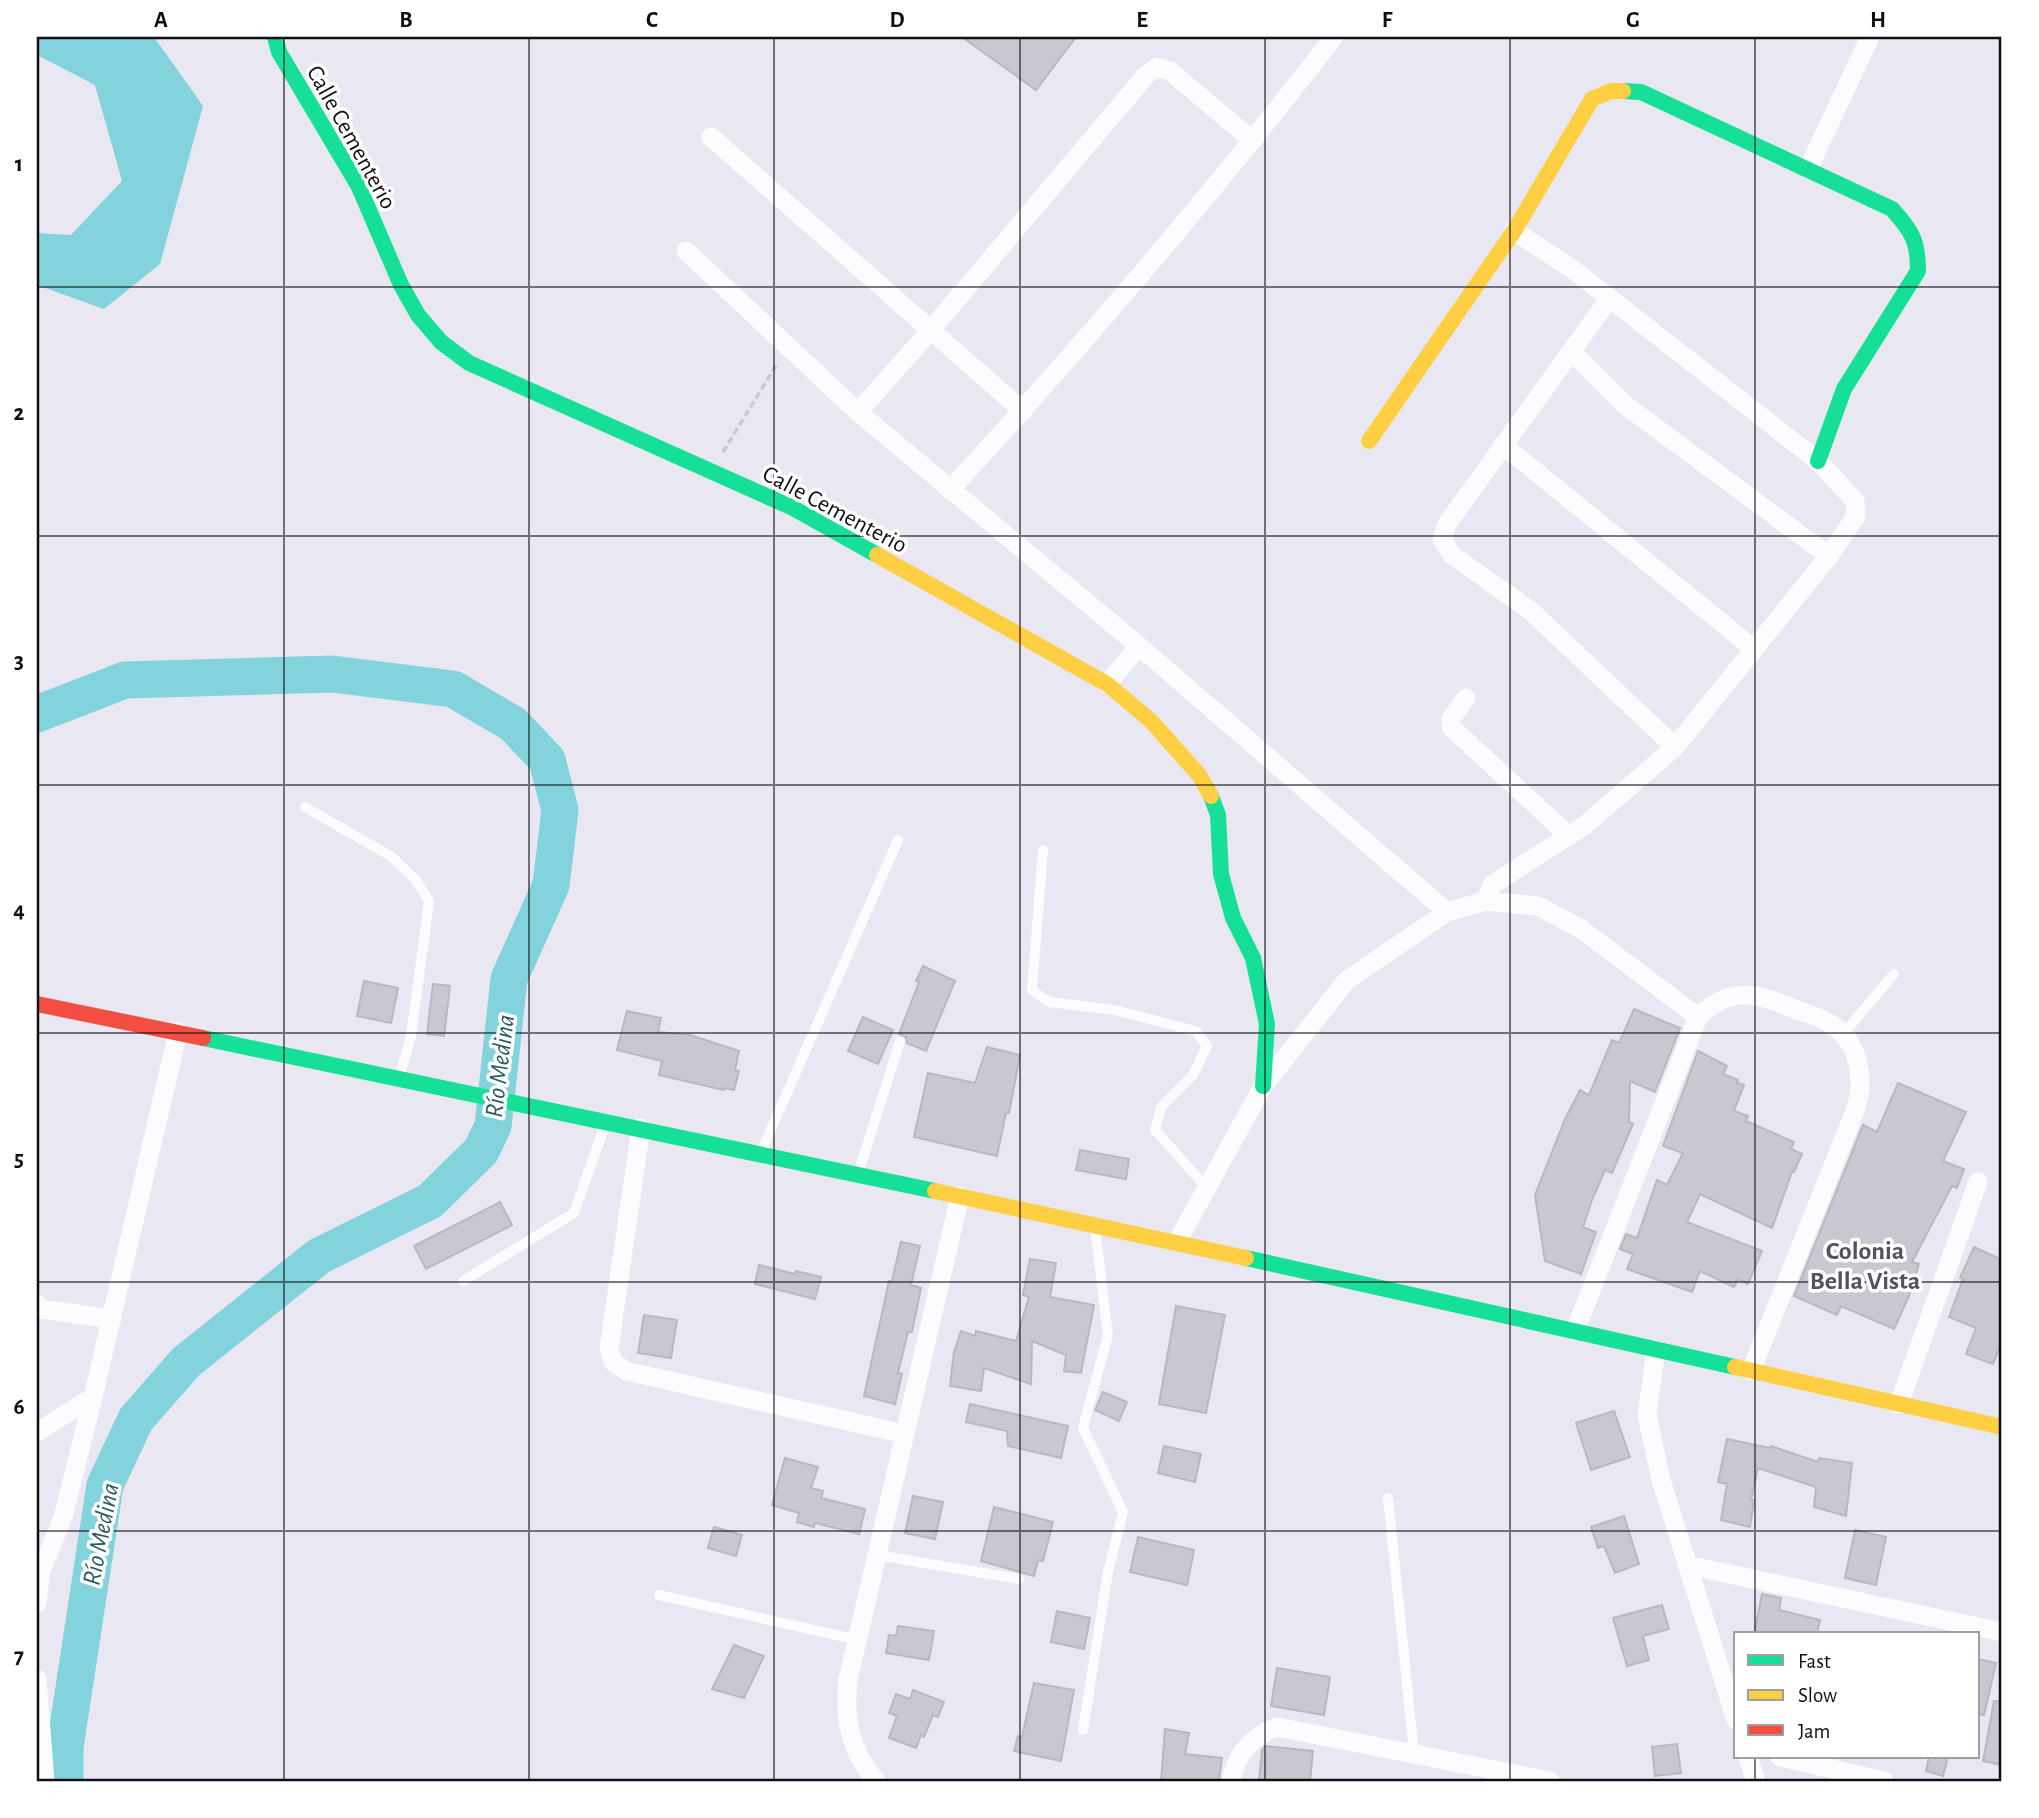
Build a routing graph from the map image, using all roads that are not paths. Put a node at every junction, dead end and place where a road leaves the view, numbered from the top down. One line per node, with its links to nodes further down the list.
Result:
1 (275, 37): 21 (street, Calle Cementerio)
2 (1334, 37): 5 (street)
3 (1870, 37): 6 (street)
4 (711, 137): 10 (street)
5 (1253, 141): 10 (street); 12 (street)
6 (1808, 170): 7 (street); 16 (street)
7 (1514, 231): 9 (street); 14 (street)
8 (686, 251): 13 (street)
9 (1609, 299): 11 (street); 16 (street)
10 (930, 331): 12 (street); 13 (street)
11 (1571, 351): 15 (street); 18 (street)
12 (1023, 411): 17 (street)
13 (858, 412): 17 (street)
14 (1369, 442)
15 (1503, 445): 20 (street); 23 (street)
16 (1818, 461): 18 (street)
17 (950, 490): 19 (street)
18 (1829, 556): 20 (street)
19 (1139, 646): 21 (street); 29 (street)
20 (1754, 649): 23 (street)
21 (1107, 684): 37 (street, Calle Cementerio)
22 (1466, 698): 25 (street)
23 (1675, 747): 25 (street)
24 (305, 807): 36 (lane)
25 (1569, 836): 28 (street)
26 (898, 839): 40 (lane)
27 (1044, 850): 43 (lane)
28 (1485, 901): 29 (street); 32 (street)
29 (1447, 912): 37 (street)
30 (1894, 974): 34 (lane)
31 (37, 1004): 33 (street)
32 (1698, 1017): 34 (street); 50 (street)
33 (178, 1032): 36 (street); 49 (street)
34 (1843, 1034): 52 (street)
35 (900, 1041): 41 (lane)
36 (399, 1079): 38 (street)
37 (1263, 1086): 43 (street)
38 (606, 1121): 39 (street); 47 (lane)
39 (641, 1128): 40 (street); 57 (street)
40 (760, 1154): 41 (street)
41 (858, 1175): 44 (street)
42 (1978, 1182): 54 (street)
43 (1207, 1188): 46 (street)
44 (960, 1196): 45 (street); 57 (street)
45 (1095, 1225): 46 (street); 68 (lane)
46 (1177, 1242): 50 (street)
47 (463, 1281)
48 (37, 1304): 49 (street)
49 (112, 1319): 53 (street)
50 (1575, 1331): 51 (street)
51 (1656, 1350): 52 (street); 60 (street)
52 (1751, 1371): 54 (street)
53 (93, 1397): 56 (street); 63 (street)
54 (1899, 1404): 55 (street)
55 (2002, 1427)
56 (37, 1432)
57 (905, 1434): 59 (street)
58 (1388, 1498): 69 (lane)
59 (877, 1555): 61 (lane); 65 (street)
60 (1687, 1564): 64 (street); 67 (street)
61 (1019, 1579)
62 (659, 1595): 65 (lane)
63 (37, 1603)
64 (2002, 1632)
65 (858, 1640): 73 (street)
66 (37, 1679): 72 (street)
67 (1734, 1714)
68 (1083, 1730)
69 (1413, 1752): 74 (street); 75 (street)
70 (1748, 1758): 76 (street)
71 (1784, 1758): 77 (street)
72 (45, 1781)
73 (876, 1781)
74 (1231, 1781)
75 (1550, 1781)
76 (1756, 1781)
77 (1884, 1781)

